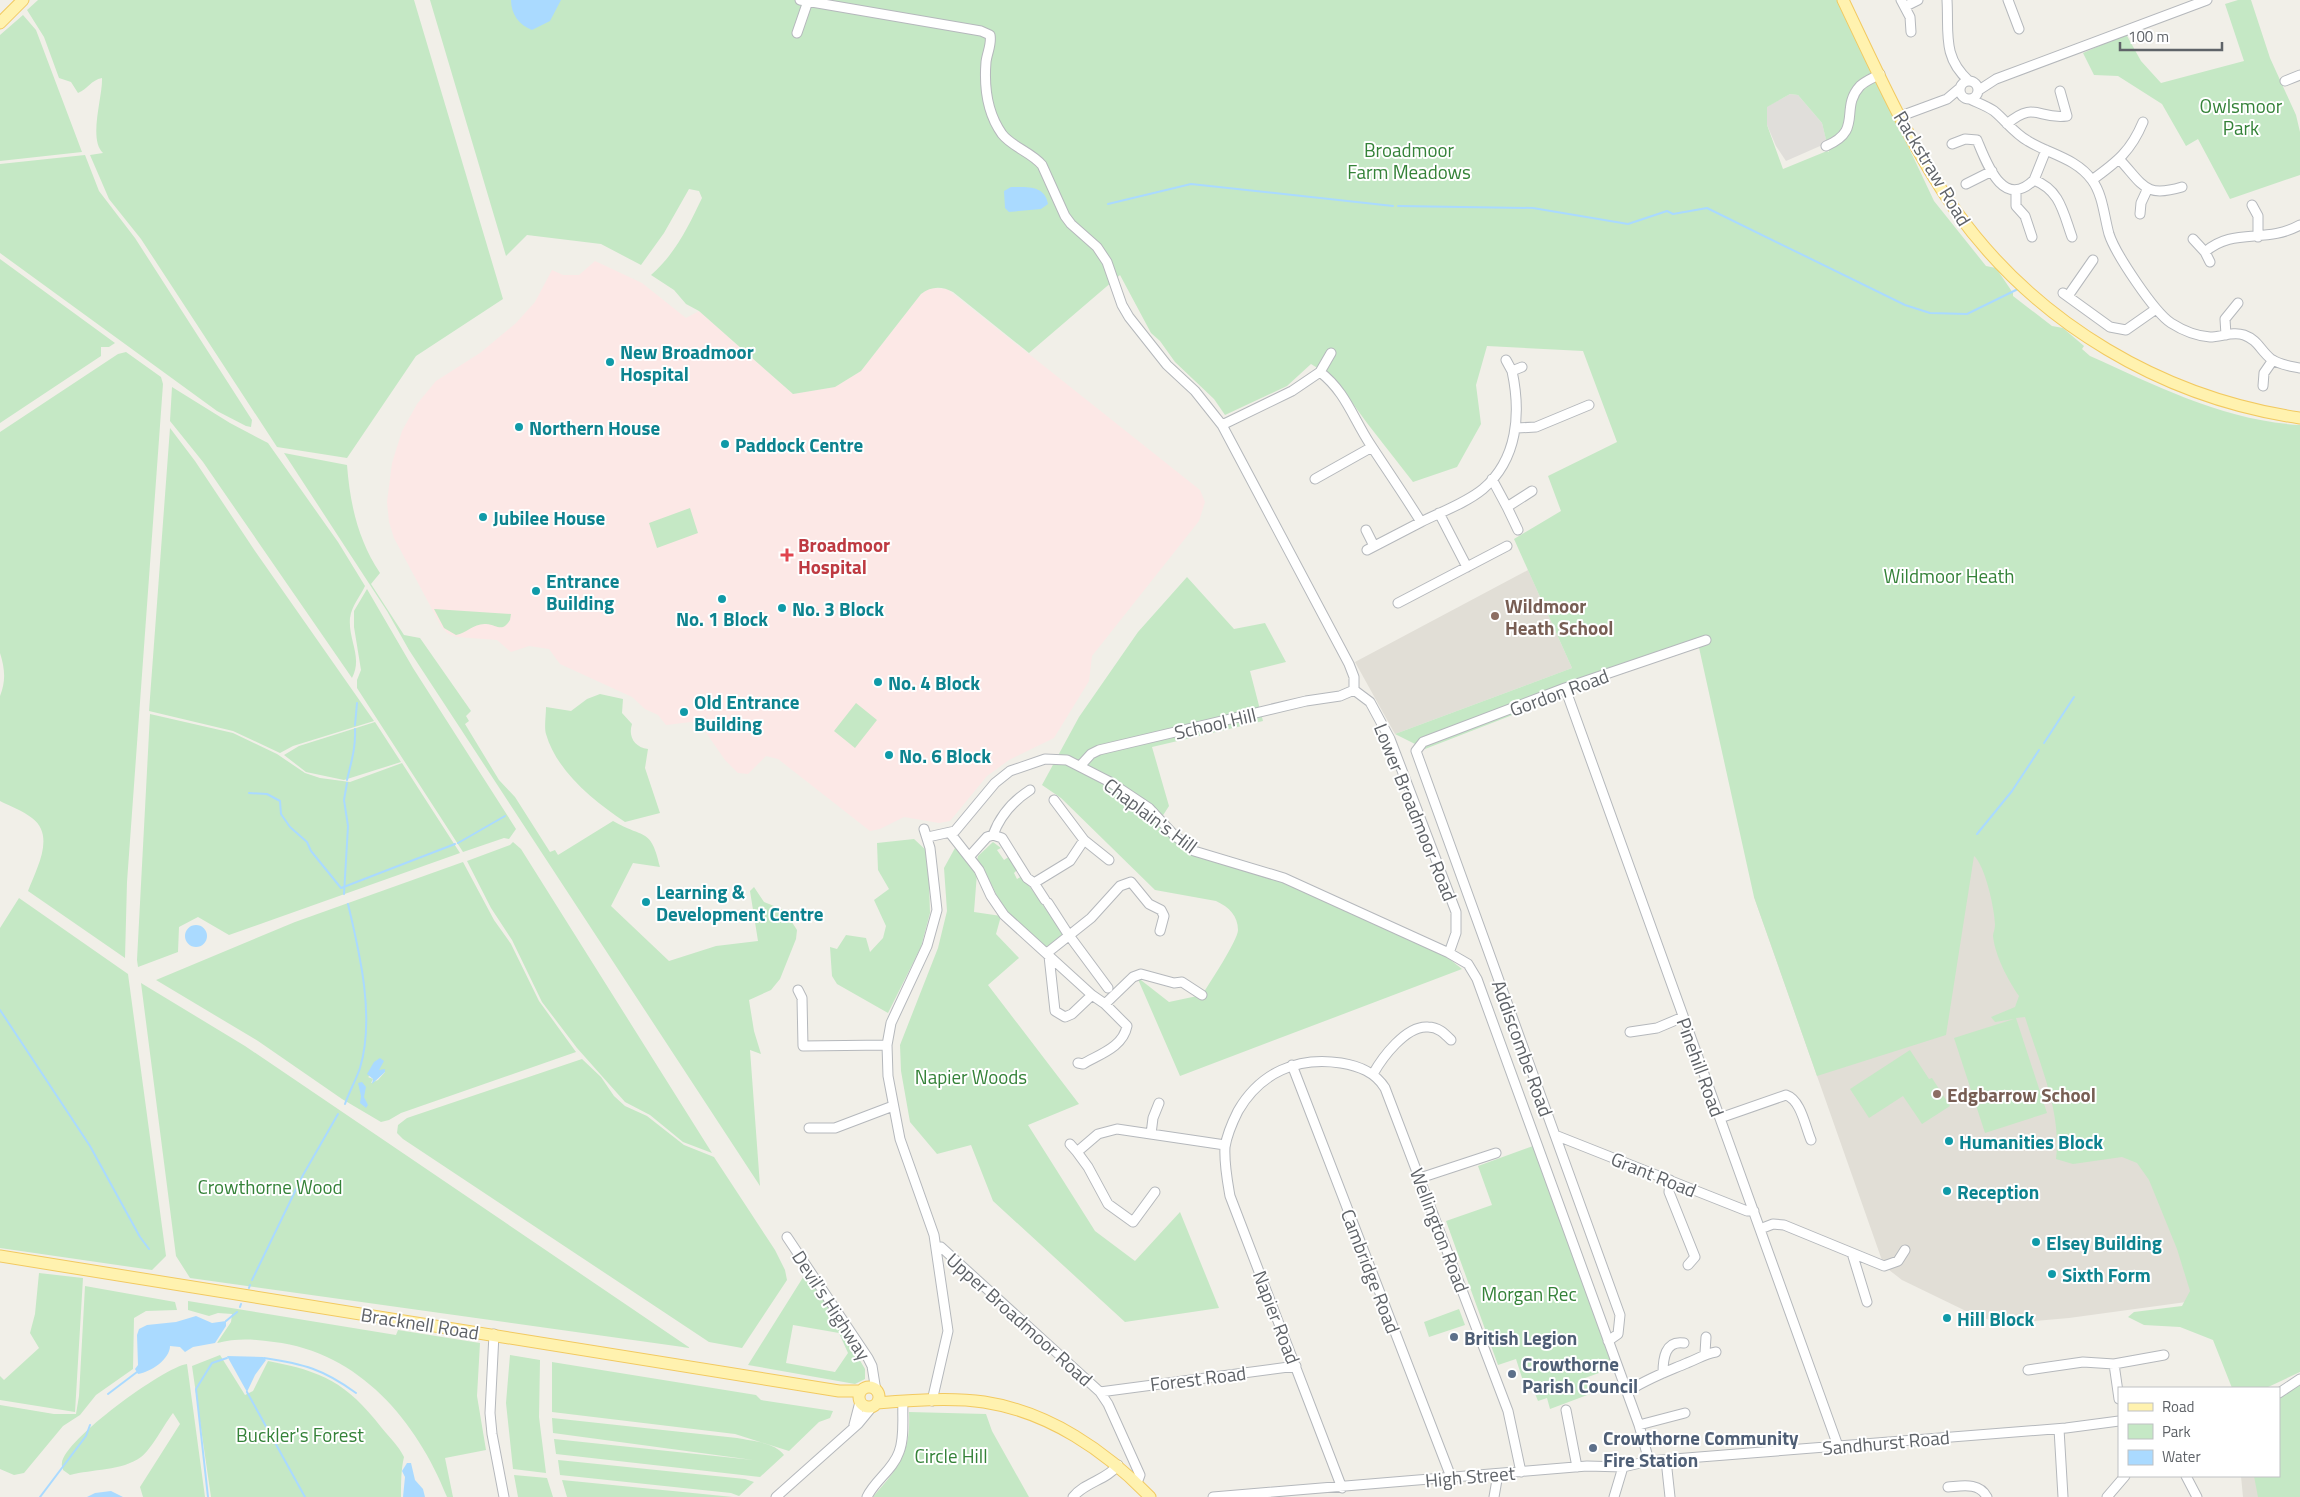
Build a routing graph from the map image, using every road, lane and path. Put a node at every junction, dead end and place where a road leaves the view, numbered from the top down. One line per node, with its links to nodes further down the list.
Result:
1 (23, 0): 9 (main road)
2 (1844, 0): 14 (main road, Rackstraw Road)
3 (1918, 0): 8 (street)
4 (1947, 0): 13 (street)
5 (2008, 0): 10 (street)
6 (2207, 0): 16 (street)
7 (804, 1): 12 (street); 62 (street)
8 (1903, 3): 11 (street)
9 (3, 20)
10 (2019, 29)
11 (1911, 32)
12 (797, 33)
13 (1956, 67): 17 (street); 19 (street)
14 (1880, 74): 25 (main road, Rackstraw Road); 29 (street)
15 (2300, 75): 18 (street)
16 (2005, 76): 17 (street); 20 (street)
17 (1971, 81): 19 (street); 20 (street)
18 (2285, 81)
19 (1961, 87): 22 (street); 23 (street)
20 (1979, 91): 23 (street); 24 (street)
21 (2060, 91): 27 (street)
22 (1947, 99): 23 (street); 25 (street)
23 (1969, 99): 24 (street)
24 (1986, 106): 27 (street)
25 (1900, 116): 61 (main road, Rackstraw Road)
26 (2143, 122): 31 (street)
27 (2007, 124): 30 (street)
28 (1952, 144): 32 (street)
29 (1826, 146)
30 (2046, 150): 33 (street); 34 (street)
31 (2120, 160): 34 (street); 37 (street)
32 (1992, 171): 35 (street); 38 (street)
33 (2034, 180): 38 (street); 44 (street)
34 (2092, 180): 50 (street)
35 (1966, 184)
36 (2182, 187): 37 (street)
37 (2147, 190): 40 (street)
38 (2016, 191): 43 (street)
39 (2252, 205): 42 (street)
40 (2140, 214)
41 (2300, 224): 42 (street)
42 (2258, 236): 46 (street)
43 (2032, 237)
44 (2072, 237)
45 (2193, 240): 46 (street)
46 (2205, 252): 48 (street)
47 (2093, 260): 50 (street)
48 (2210, 262)
49 (2238, 303): 51 (street)
50 (2156, 309): 51 (street)
51 (2226, 335): 54 (street)
52 (1331, 353): 58 (street)
53 (1506, 360): 57 (street)
54 (2273, 360): 56 (street); 59 (street)
55 (1522, 367): 57 (street)
56 (2300, 368)
57 (1512, 371): 63 (street)
58 (1320, 372): 62 (street); 64 (street)
59 (2263, 386)
60 (1589, 405): 63 (street)
61 (2300, 418)
62 (1222, 425): 80 (street)
63 (1517, 428): 67 (street)
64 (1372, 447): 65 (street); 72 (street)
65 (1327, 473): 66 (street); 68 (street)
66 (1315, 479)
67 (1492, 479): 70 (street); 71 (street)
68 (1331, 482)
69 (1532, 490): 70 (street)
70 (1506, 507): 74 (street)
71 (1440, 513): 72 (street); 76 (street)
72 (1421, 522): 73 (street)
73 (1366, 530)
74 (1518, 530)
75 (1507, 546): 76 (street)
76 (1468, 567): 77 (street)
77 (1398, 603)
78 (1706, 640): 79 (street, Gordon Road)
79 (1565, 688): 81 (street, Gordon Road); 100 (street, Pinehill Road)
80 (1354, 690): 82 (street, School Hill); 93 (street, Lower Broadmoor Road)
81 (1416, 751): 112 (street, Addiscombe Road)
82 (1081, 765): 85 (street, Chaplain's Hill); 93 (street, Chaplain's Hill)
83 (1030, 790): 86 (street)
84 (1054, 800): 87 (street)
85 (950, 834): 88 (street); 103 (street, Upper Broadmoor Road)
86 (993, 835): 88 (street); 90 (street)
87 (1084, 840): 89 (street); 90 (street)
88 (969, 857): 94 (street)
89 (1109, 860)
90 (1034, 884): 92 (street)
91 (1160, 931): 92 (street)
92 (1068, 934): 94 (street); 95 (street)
93 (1449, 953): 132 (street)
94 (1048, 954): 97 (street); 97 (street)
95 (1108, 988)
96 (798, 990): 103 (street)
97 (1092, 995): 99 (street)
98 (1202, 995): 99 (street)
99 (1105, 1004): 104 (street)
100 (1683, 1017): 101 (street); 109 (street, Pinehill Road)
101 (1630, 1032)
102 (1451, 1040): 106 (street)
103 (887, 1045): 108 (street, Upper Broadmoor Road)
104 (1078, 1063)
105 (1292, 1065): 106 (street, Napier Road); 115 (street, Napier Road); 164 (street, Cambridge Road)
106 (1376, 1075): 118 (street, Wellington Road)
107 (1159, 1103): 111 (street)
108 (893, 1106): 110 (street); 124 (street, Upper Broadmoor Road)
109 (1720, 1118): 113 (street); 121 (street, Pinehill Road)
110 (809, 1128)
111 (1151, 1134): 115 (street); 116 (street)
112 (1555, 1135): 119 (street, Grant Road); 132 (street, Addiscombe Road)
113 (1811, 1140)
114 (1070, 1144): 116 (street)
115 (1226, 1145): 138 (street, Napier Road)
116 (1077, 1152): 120 (street)
117 (1496, 1153): 118 (street)
118 (1420, 1178): 160 (street, Wellington Road)
119 (1670, 1180): 121 (street, Grant Road); 128 (street)
120 (1156, 1192)
121 (1754, 1211): 122 (street, Pinehill Road)
122 (1760, 1229): 126 (street); 154 (street, Pinehill Road)
123 (787, 1237): 146 (street, Devil's Highway)
124 (937, 1247): 142 (street, Upper Broadmoor Road); 148 (street)
125 (1905, 1250): 126 (street)
126 (1852, 1253): 129 (street)
127 (0, 1256): 130 (main road, Bracknell Road)
128 (1688, 1265)
129 (1868, 1302)
130 (494, 1334): 146 (main road, Bracknell Road); 168 (street)
131 (1706, 1337): 135 (street)
132 (1608, 1341): 143 (street)
133 (1684, 1342): 140 (street)
134 (1716, 1352): 135 (street)
135 (1705, 1353): 140 (street)
136 (2164, 1355): 137 (street)
137 (2114, 1364): 139 (street); 144 (street)
138 (1296, 1366): 142 (street, Forest Road); 167 (street, Napier Road)
139 (2028, 1370)
140 (1663, 1373): 143 (street)
141 (2300, 1379): 145 (street)
142 (1100, 1392): 165 (street, Upper Broadmoor Road)
143 (1627, 1392): 152 (street)
144 (2118, 1392)
145 (2280, 1392)
146 (869, 1397): 147 (main road, Bracknell Road); 169 (street)
147 (902, 1401): 148 (main road, Bracknell Road); 170 (street)
148 (932, 1401): 157 (main road, Bracknell Road)
149 (1566, 1410): 159 (street)
150 (1685, 1413): 152 (street)
151 (2118, 1421): 153 (street, Sandhurst Road)
152 (1639, 1425): 156 (street)
153 (2059, 1428): 154 (street, Sandhurst Road); 178 (street)
154 (1838, 1446): 155 (street, Sandhurst Road)
155 (1666, 1460): 156 (street, Sandhurst Road); 176 (street)
156 (1649, 1461): 158 (street, Sandhurst Road)
157 (1118, 1465): 165 (main road, Bracknell Road); 171 (street)
158 (1623, 1466): 159 (street, High Street); 175 (street)
159 (1577, 1467): 160 (street, High Street)
160 (1521, 1472): 161 (street, High Street)
161 (1498, 1474): 164 (street, High Street); 174 (street)
162 (2125, 1477): 179 (street)
163 (2187, 1477): 180 (street)
164 (1451, 1478): 167 (street, High Street)
165 (1137, 1484): 172 (main road, Bracknell Road)
166 (1948, 1487): 177 (street)
167 (1342, 1488): 173 (street, High Street)
168 (504, 1497)
169 (776, 1497)
170 (867, 1497)
171 (1072, 1497)
172 (1150, 1497)
173 (1213, 1497)
174 (1494, 1497)
175 (1614, 1497)
176 (1670, 1497)
177 (1987, 1497)
178 (2063, 1497)
179 (2107, 1497)
180 (2197, 1497)

